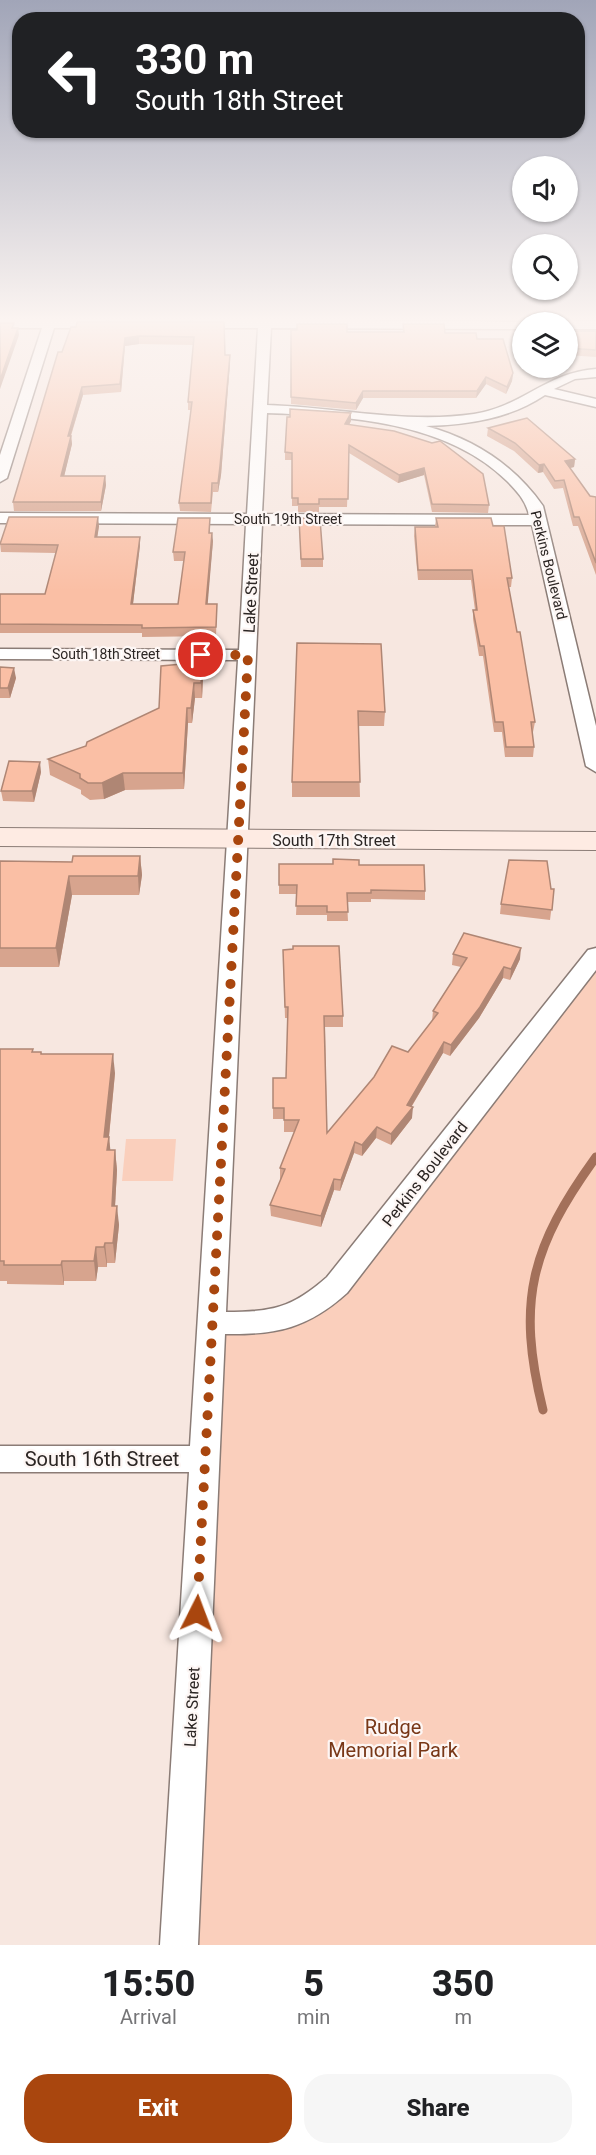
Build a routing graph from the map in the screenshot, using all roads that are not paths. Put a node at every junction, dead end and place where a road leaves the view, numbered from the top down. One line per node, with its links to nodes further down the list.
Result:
1 (261, 409): 8 (street, Lake Street)
2 (22, 410): 6 (street)
3 (283, 410): 5 (street)
4 (505, 410): 5 (street)
5 (381, 419): 9 (street, Perkins Boulevard)
6 (0, 478)
7 (0, 518): 8 (street, South 19th Street)
8 (255, 519): 9 (street, South 19th Street); 11 (street, Lake Street)
9 (539, 520): 12 (street, Perkins Boulevard)
10 (0, 654): 11 (street, South 18th Street)
11 (248, 655): 15 (street, Lake Street)
12 (588, 696): 13 (street, Perkins Boulevard)
13 (596, 766)
14 (0, 837): 15 (main road, South 17th Street)
15 (239, 839): 16 (main road, South 17th Street); 18 (street, Lake Street)
16 (596, 841)
17 (596, 955): 18 (street, Perkins Boulevard)
18 (212, 1323): 20 (street, Lake Street)
19 (0, 1459): 20 (street, South 16th Street)
20 (205, 1459): 21 (street, Lake Street)
21 (179, 1945)

